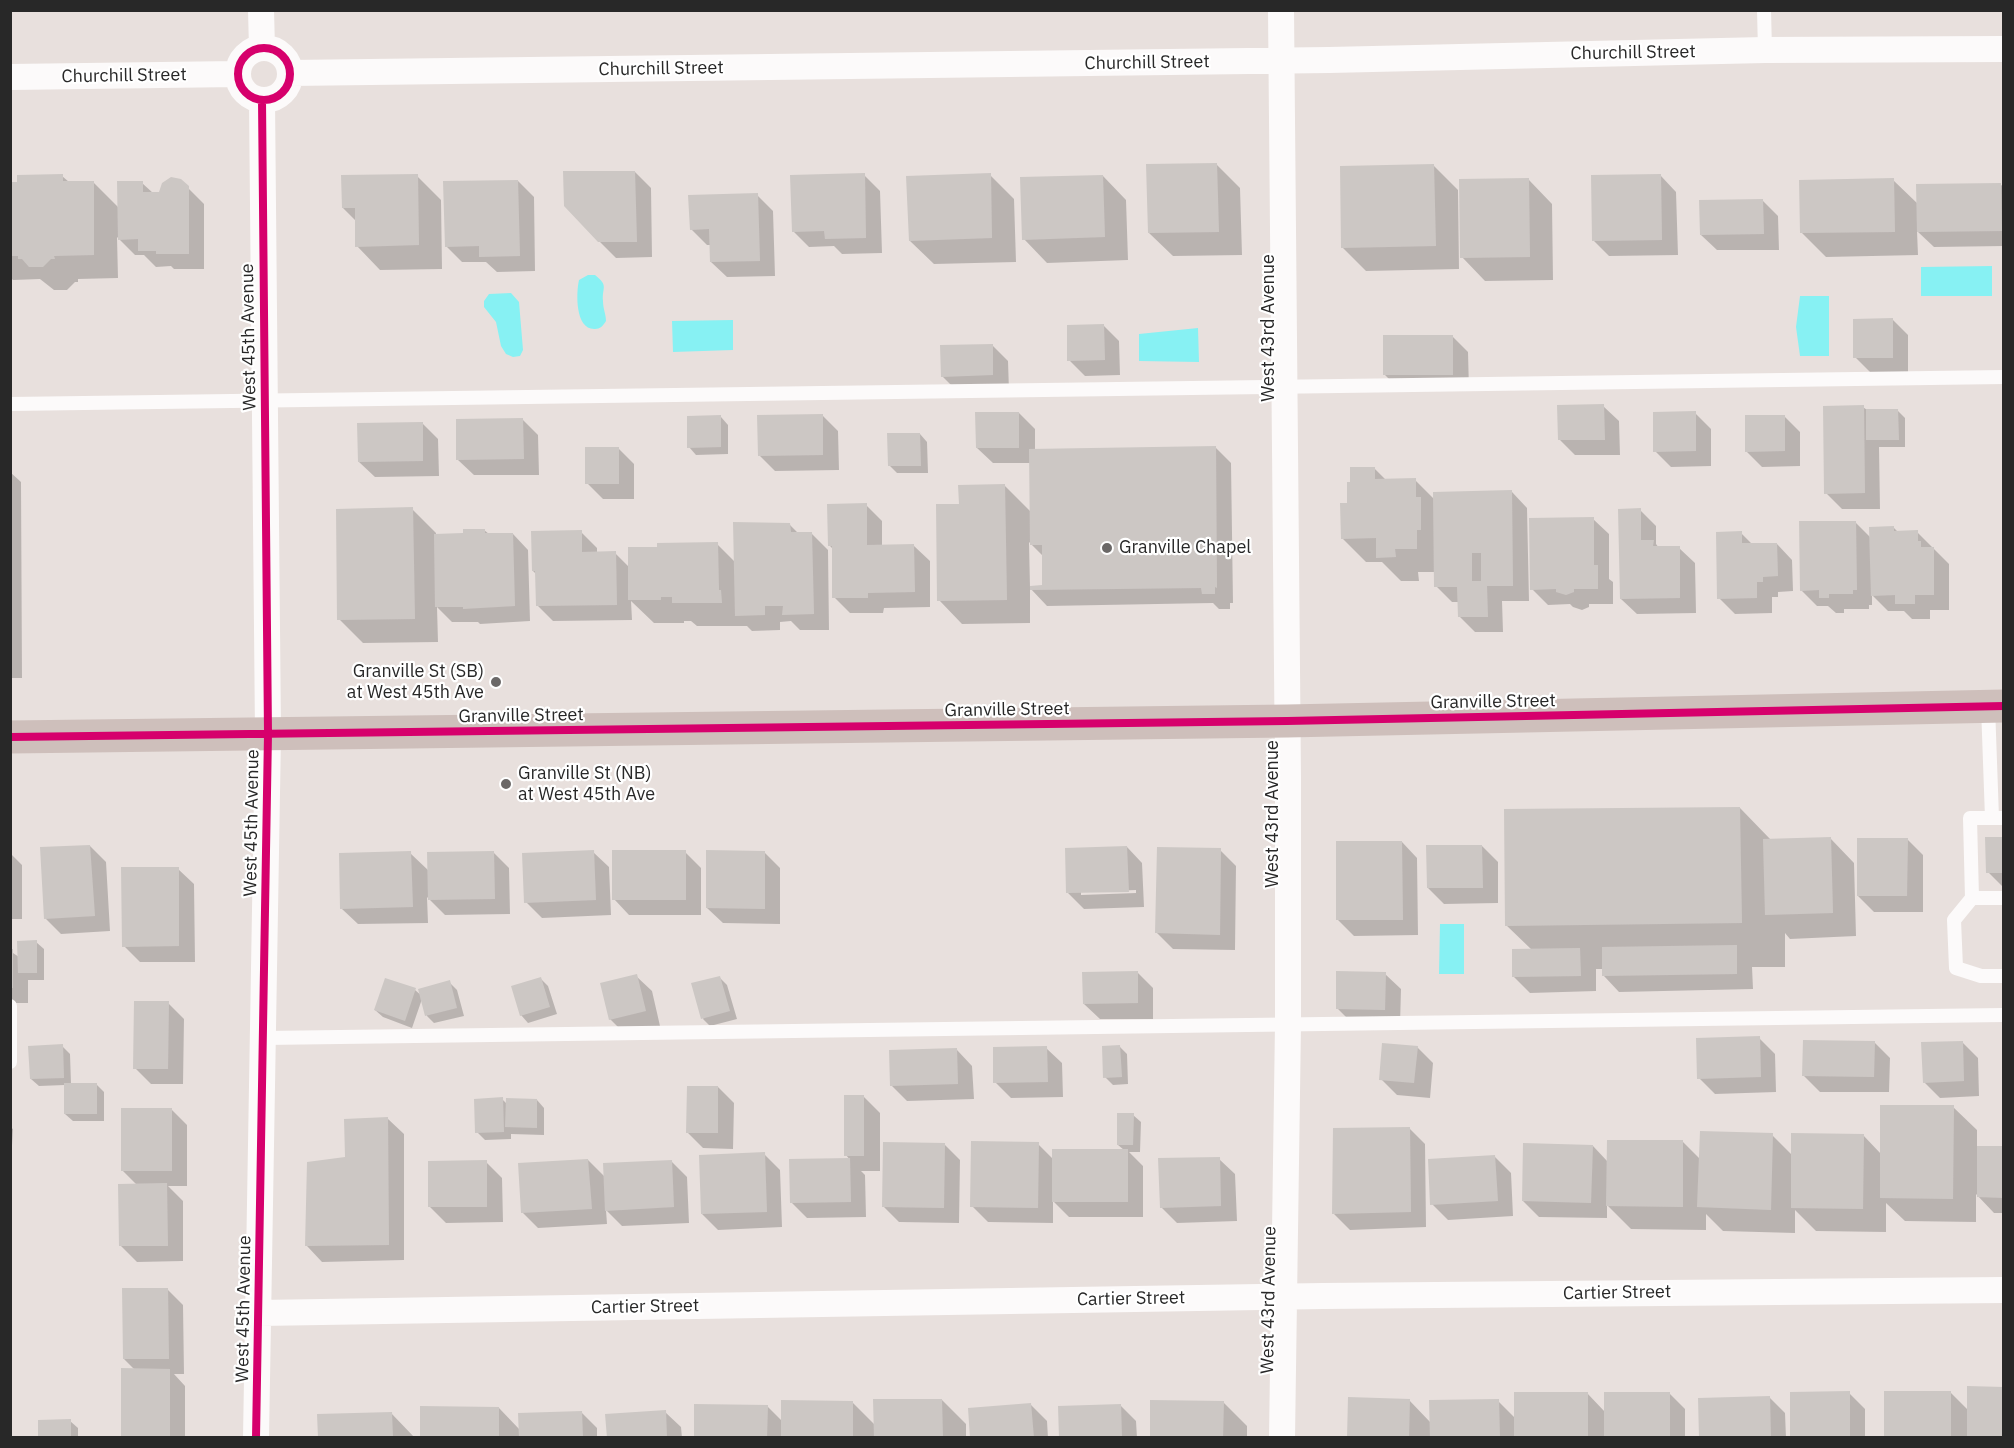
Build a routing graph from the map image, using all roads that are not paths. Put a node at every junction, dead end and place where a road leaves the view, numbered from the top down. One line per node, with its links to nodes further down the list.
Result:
1 (261, 10): 4 (street)
2 (1281, 10): 7 (street, West 43rd Avenue)
3 (1764, 10): 6 (lane)
4 (262, 48): 8 (street); 9 (street)
5 (2004, 49): 6 (street, Churchill Street)
6 (1765, 50): 7 (street, Churchill Street)
7 (1281, 61): 8 (street, Churchill Street); 13 (street, West 43rd Avenue)
8 (290, 73): 11 (street)
9 (237, 74): 10 (street, Churchill Street); 11 (street)
10 (10, 77)
11 (262, 100): 14 (street, West 45th Avenue)
12 (2004, 377): 13 (lane)
13 (1284, 388): 14 (lane); 17 (street, West 43rd Avenue)
14 (265, 400): 15 (lane); 18 (street, West 45th Avenue)
15 (10, 404)
16 (1996, 706): 17 (highway, Granville Street); 20 (lane)
17 (1287, 721): 18 (highway, Granville Street); 26 (street, West 43rd Avenue)
18 (268, 734): 19 (highway, Granville Street); 27 (street, West 45th Avenue)
19 (10, 737)
20 (1998, 818): 21 (lane)
21 (1972, 898): 22 (lane); 23 (lane)
22 (2004, 898)
23 (2004, 976)
24 (10, 1006): 28 (lane)
25 (2004, 1015): 26 (lane)
26 (1288, 1024): 27 (lane); 30 (street, West 43rd Avenue)
27 (264, 1038): 31 (street, West 45th Avenue)
28 (10, 1062)
29 (2004, 1290): 30 (street, Cartier Street)
30 (1284, 1296): 31 (street, Cartier Street); 33 (street, West 43rd Avenue)
31 (259, 1313): 32 (street, West 45th Avenue)
32 (256, 1437)
33 (1282, 1437)

